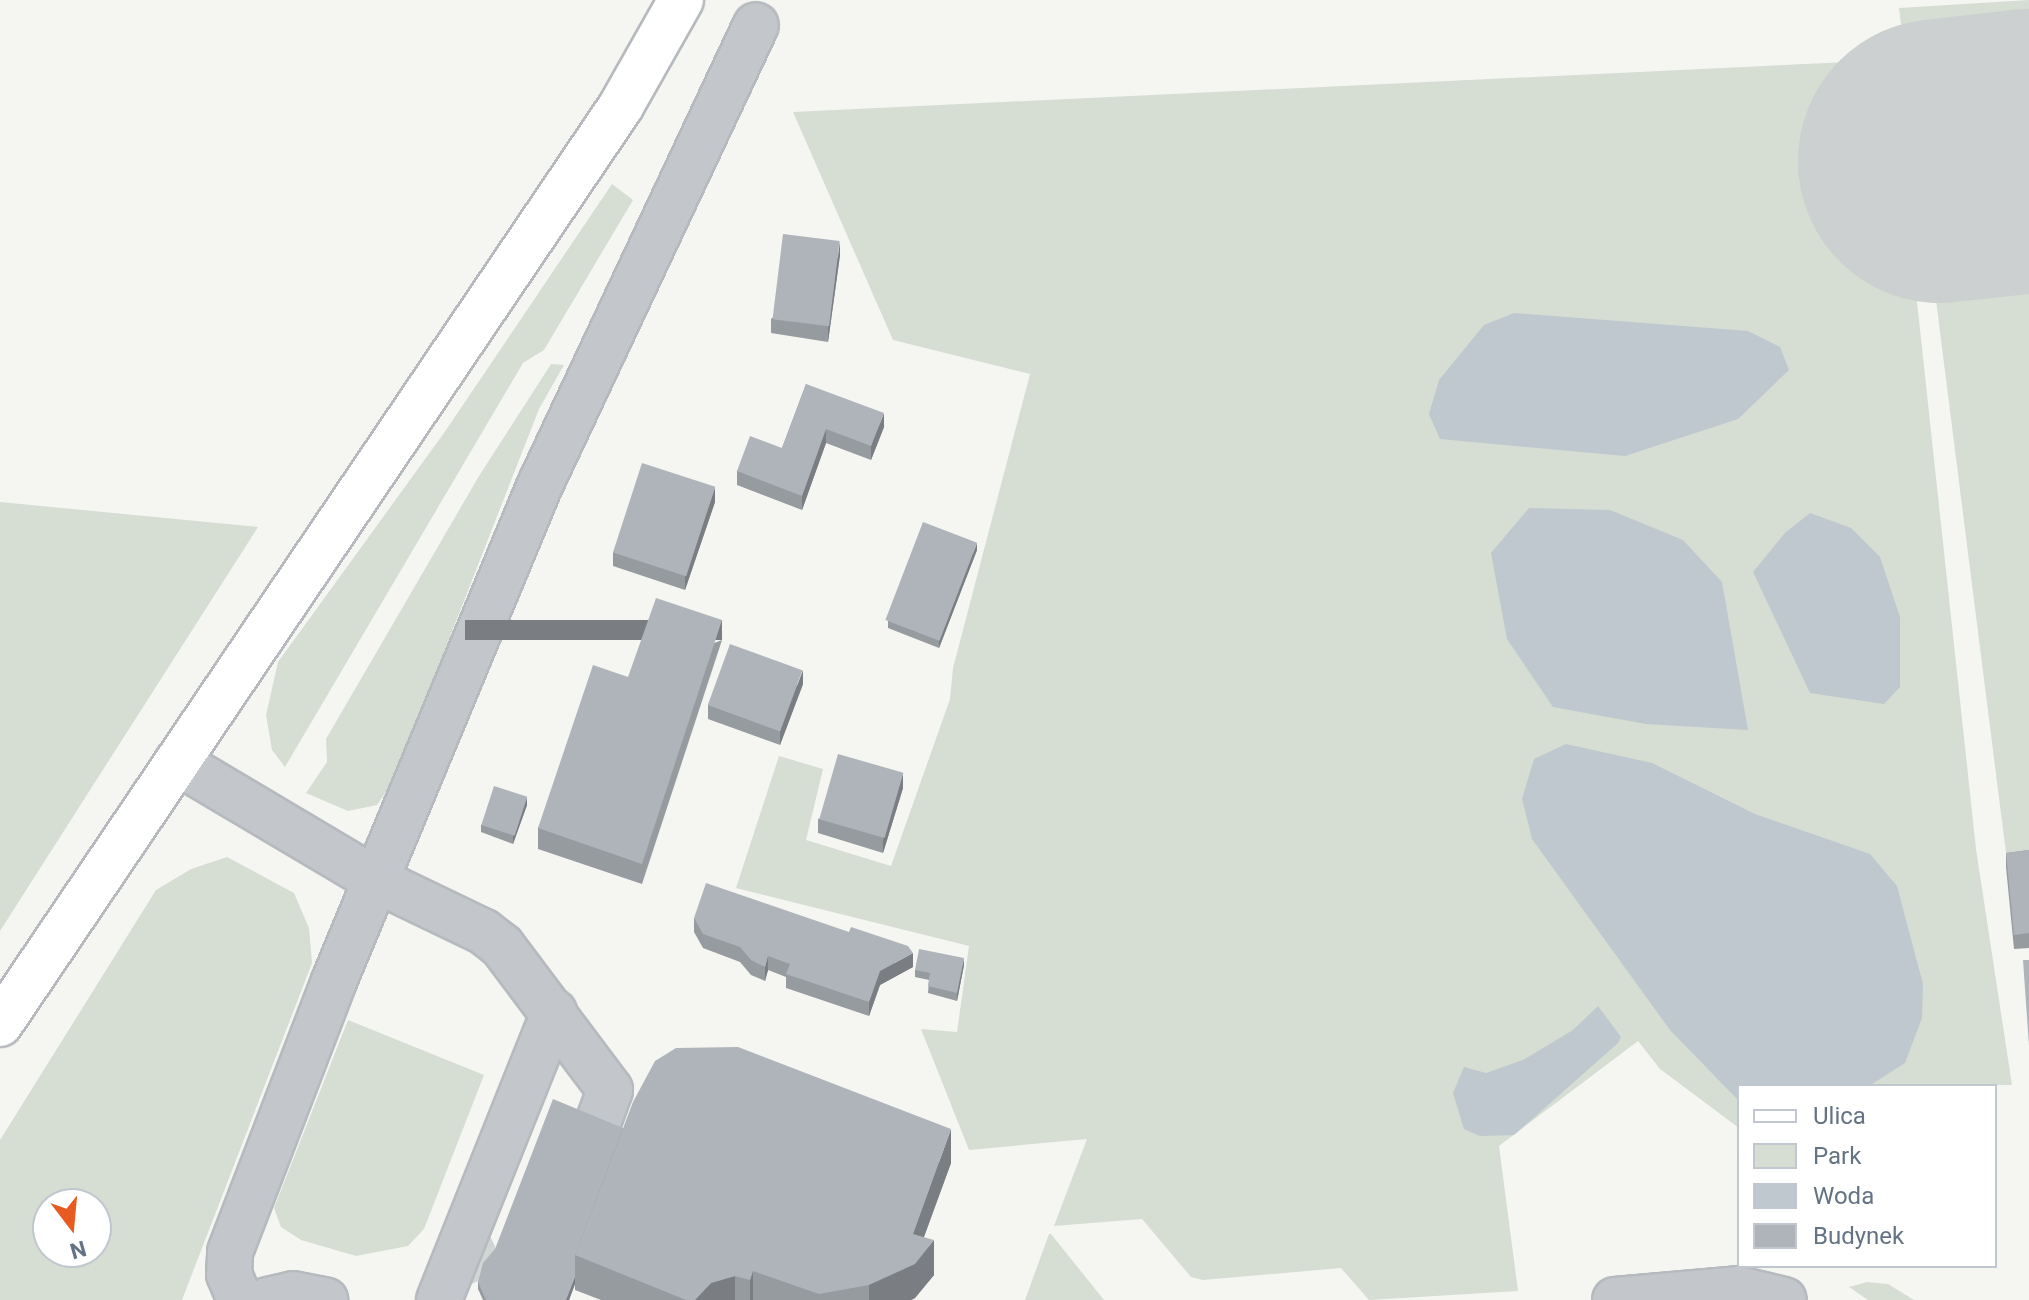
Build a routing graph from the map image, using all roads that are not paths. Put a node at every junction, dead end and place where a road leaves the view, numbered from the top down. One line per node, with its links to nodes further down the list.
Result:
1 (681, 0): 3 (main road)
2 (756, 25): 4 (lane)
3 (177, 762): 4 (lane); 6 (main road)
4 (376, 880): 5 (lane); 8 (lane)
5 (554, 1012): 7 (lane); 11 (lane)
6 (0, 1024)
7 (598, 1123)
8 (240, 1300)
9 (268, 1300): 10 (lane)
10 (325, 1300)
11 (439, 1300)
12 (1615, 1300): 13 (lane)
13 (1784, 1300)

